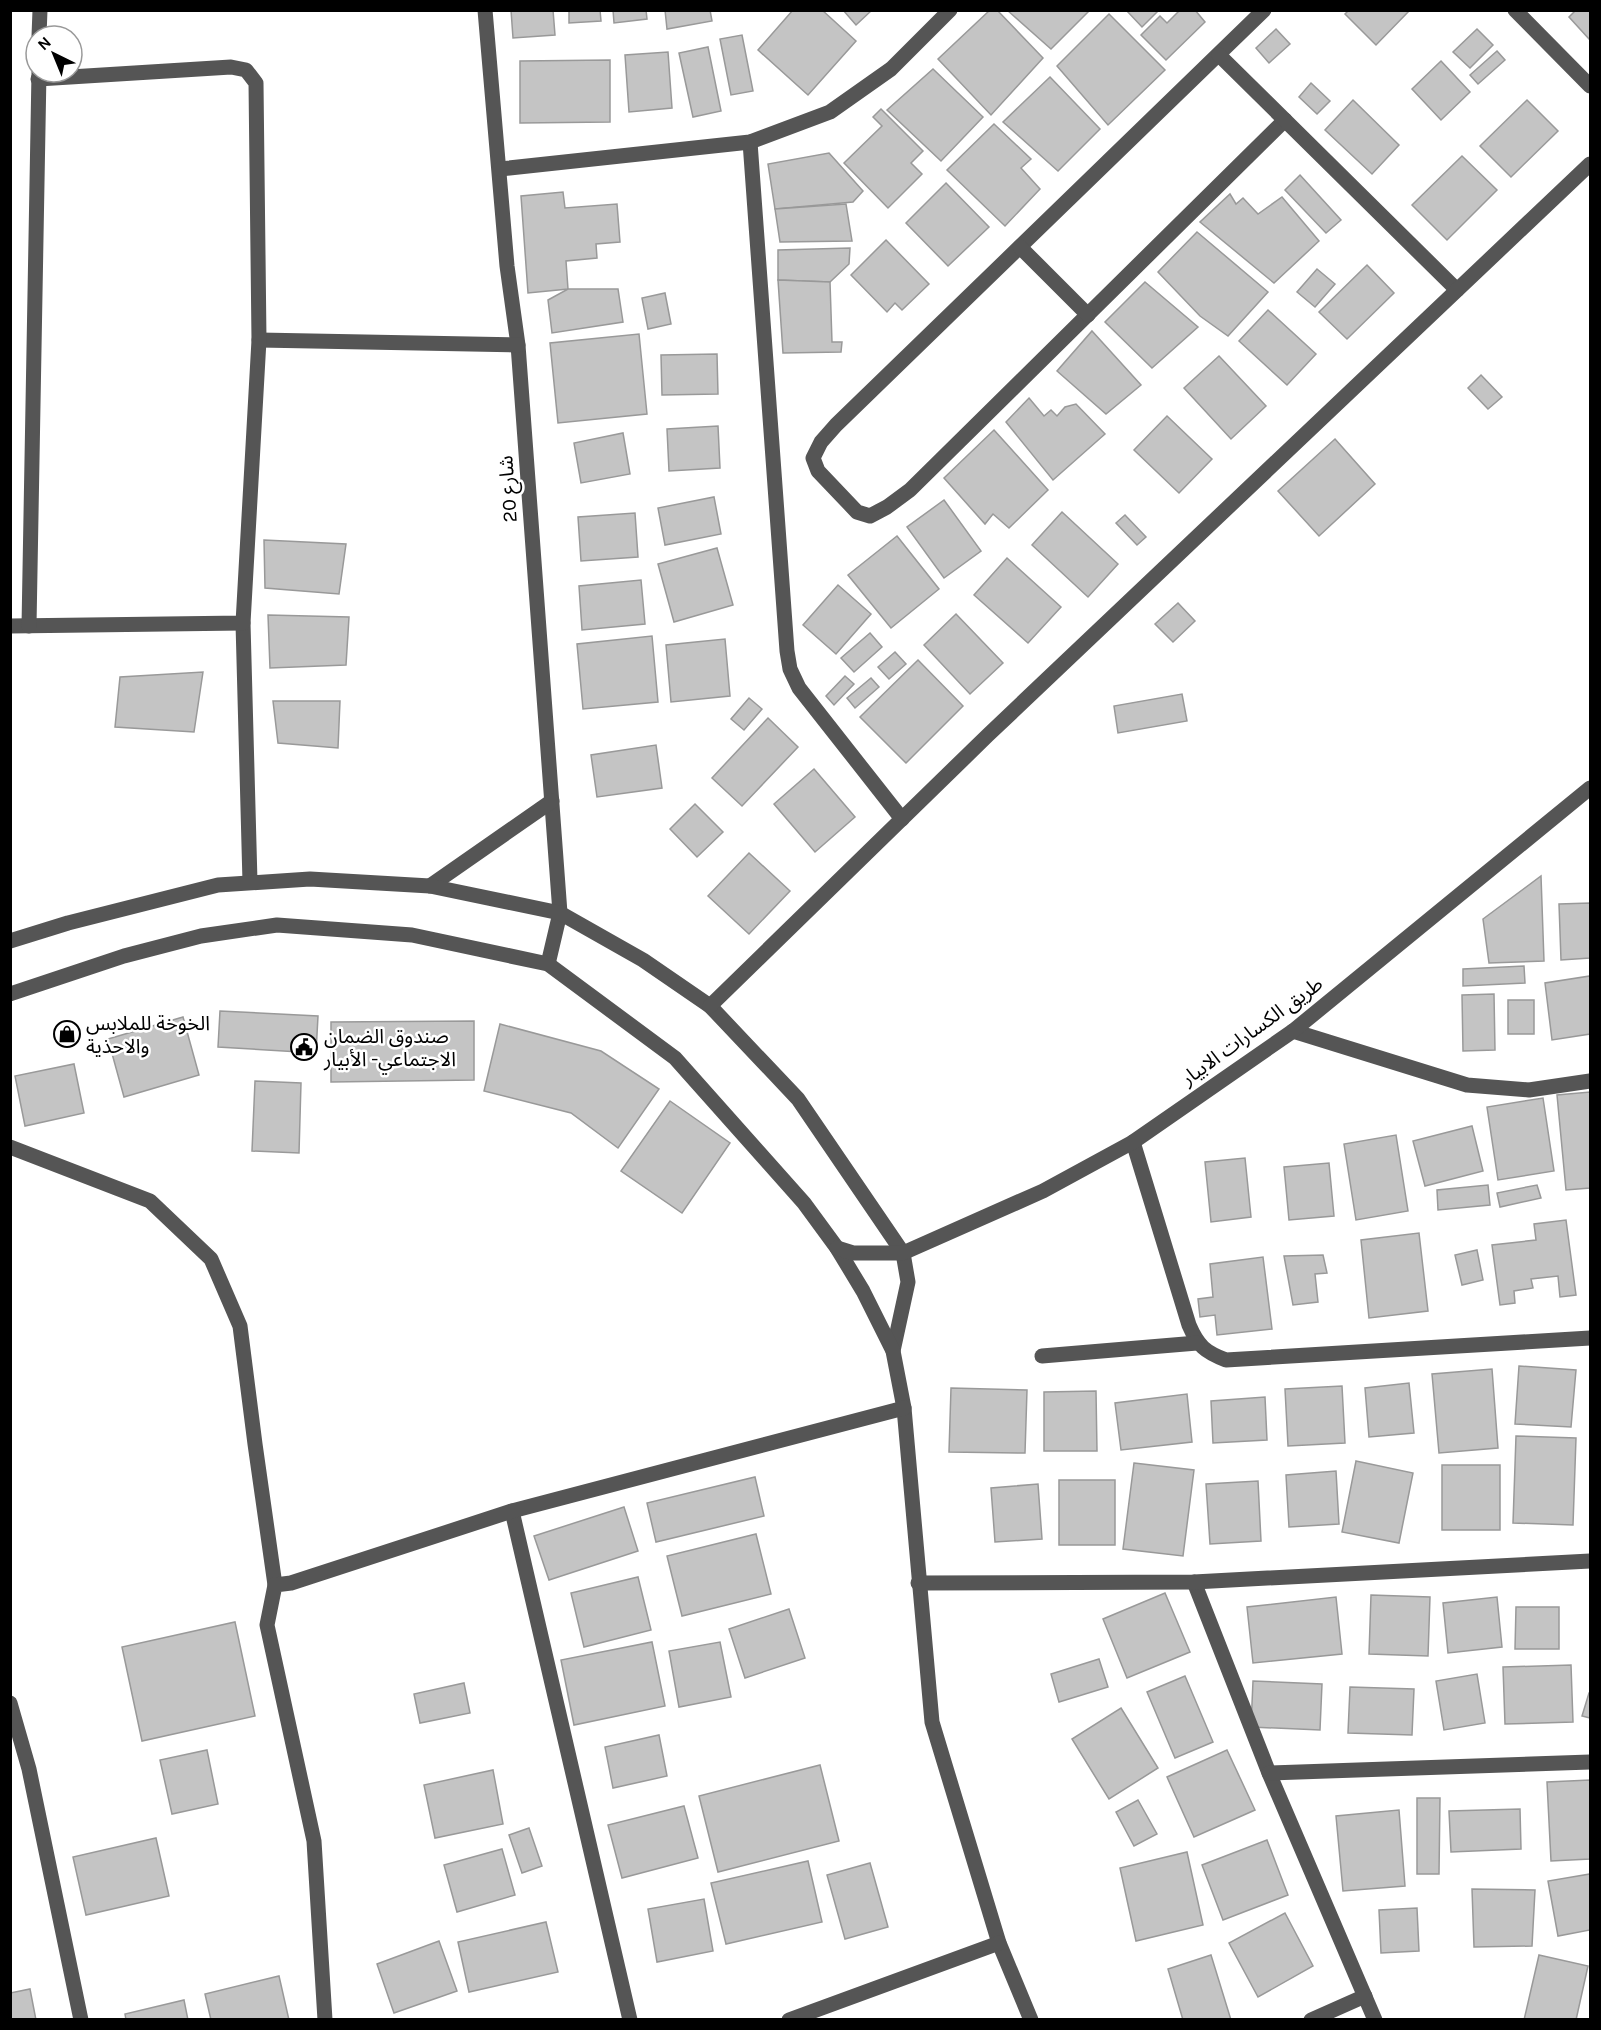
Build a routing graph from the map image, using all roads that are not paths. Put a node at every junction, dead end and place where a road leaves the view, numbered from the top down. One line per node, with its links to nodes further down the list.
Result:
1 (485, 10): 12 (street, شارع 20)
2 (950, 10): 10 (street)
3 (1264, 10): 5 (street)
4 (1515, 10): 8 (street)
5 (1219, 55): 9 (street); 13 (street)
6 (84, 73): 16 (street)
7 (38, 84): 20 (street)
8 (1590, 86)
9 (1285, 120): 14 (street); 15 (street)
10 (750, 142): 12 (street); 23 (street)
11 (1590, 164): 14 (street)
12 (500, 169): 17 (street, شارع 20)
13 (1020, 247): 15 (street); 15 (street)
14 (1457, 290): 23 (street)
15 (1088, 315)
16 (259, 339): 17 (street); 18 (street)
17 (518, 345): 22 (street, شارع 20)
18 (243, 622): 20 (street); 24 (street)
19 (10, 626): 20 (street)
20 (29, 626)
21 (1590, 788): 31 (street, طريق الكسارات الابيار)
22 (552, 801): 25 (street); 26 (street, شارع 20)
23 (902, 819): 30 (street)
24 (250, 882): 25 (street); 27 (street)
25 (430, 886): 26 (street)
26 (560, 913): 28 (street, شارع 20); 30 (street)
27 (10, 941)
28 (548, 964): 29 (street); 35 (street)
29 (10, 994)
30 (710, 1006): 36 (street)
31 (1293, 1032): 32 (street); 33 (street, طريق الكسارات الابيار)
32 (1590, 1081)
33 (1133, 1142): 36 (street, طريق الكسارات الابيار); 38 (street)
34 (10, 1147): 46 (street)
35 (837, 1248): 36 (street); 39 (street)
36 (903, 1253): 39 (street)
37 (1590, 1338): 38 (street)
38 (1197, 1343): 40 (street)
39 (893, 1351): 41 (street)
40 (1042, 1356)
41 (903, 1408): 42 (street); 45 (street)
42 (512, 1510): 46 (street); 54 (street)
43 (1590, 1561): 44 (street)
44 (1194, 1582): 45 (street); 49 (street)
45 (918, 1583): 50 (street)
46 (275, 1585): 53 (street)
47 (10, 1703): 52 (street)
48 (1590, 1762): 49 (street)
49 (1269, 1773): 51 (street)
50 (999, 1943): 55 (street); 56 (street)
51 (1365, 1996): 57 (street); 58 (street)
52 (81, 2019)
53 (325, 2019)
54 (630, 2019)
55 (789, 2019)
56 (1030, 2019)
57 (1311, 2019)
58 (1375, 2019)

